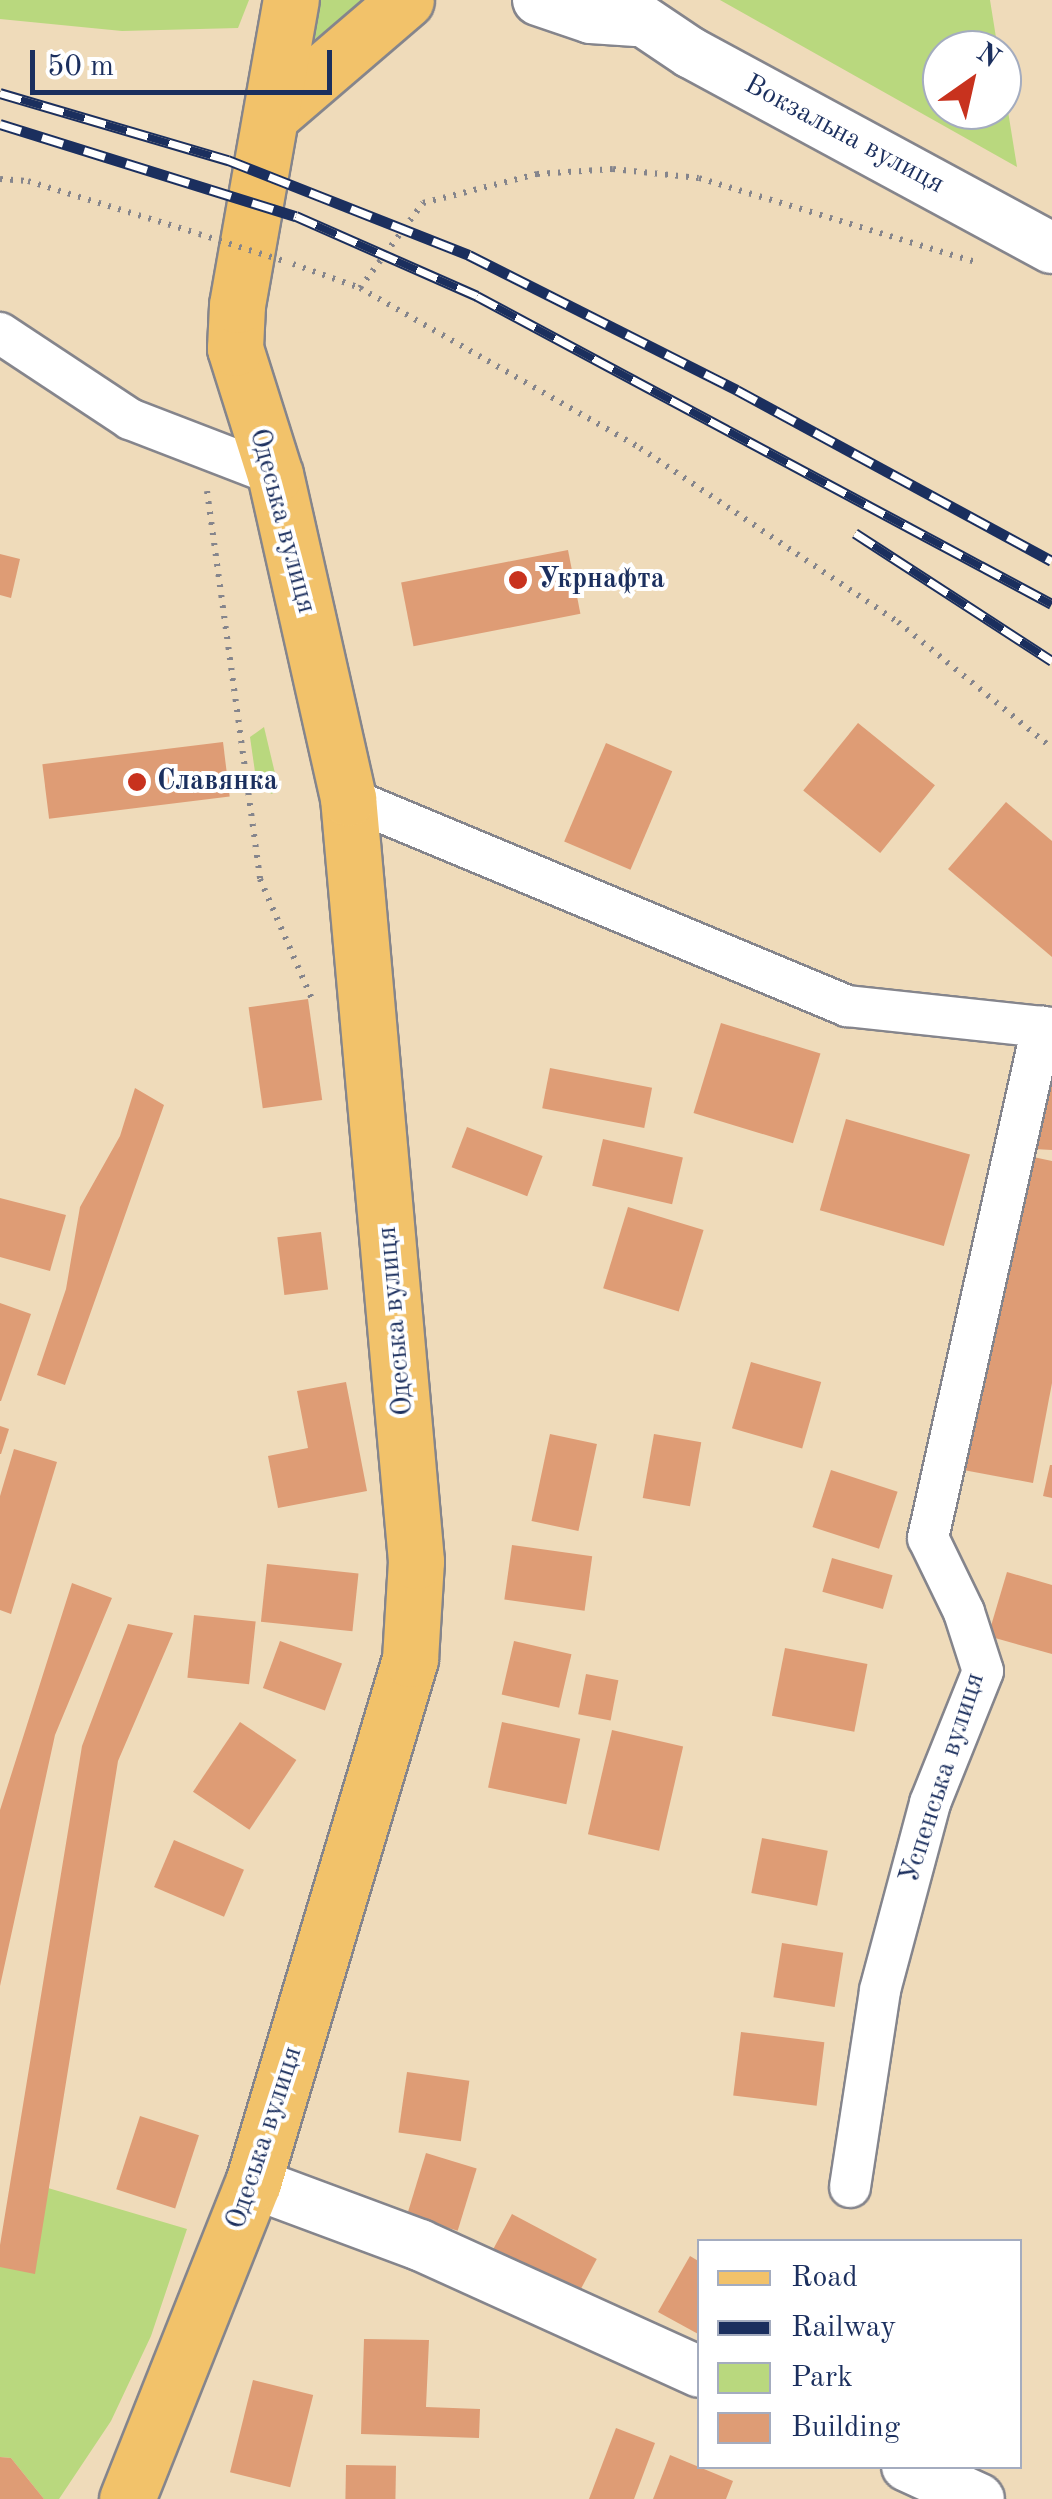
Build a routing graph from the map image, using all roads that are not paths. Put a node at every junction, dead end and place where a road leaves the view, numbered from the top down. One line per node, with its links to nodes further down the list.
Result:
1 (291, 0): 5 (main road, Одеська вулиця)
2 (406, 0): 5 (main road)
3 (538, 0): 4 (street, Вокзальна вулиця)
4 (624, 11): 6 (street, Вокзальна вулиця)
5 (274, 114): 8 (main road, Одеська вулиця)
6 (1052, 248)
7 (0, 333): 8 (street)
8 (275, 475): 9 (main road, Одеська вулиця)
9 (348, 798): 10 (street); 11 (main road, Одеська вулиця)
10 (1047, 1028): 12 (street, Успенська вулиця)
11 (253, 2183): 13 (street); 15 (main road, Одеська вулиця)
12 (850, 2186)
13 (697, 2371)
14 (914, 2469): 16 (street)
15 (126, 2499)
16 (979, 2499)

